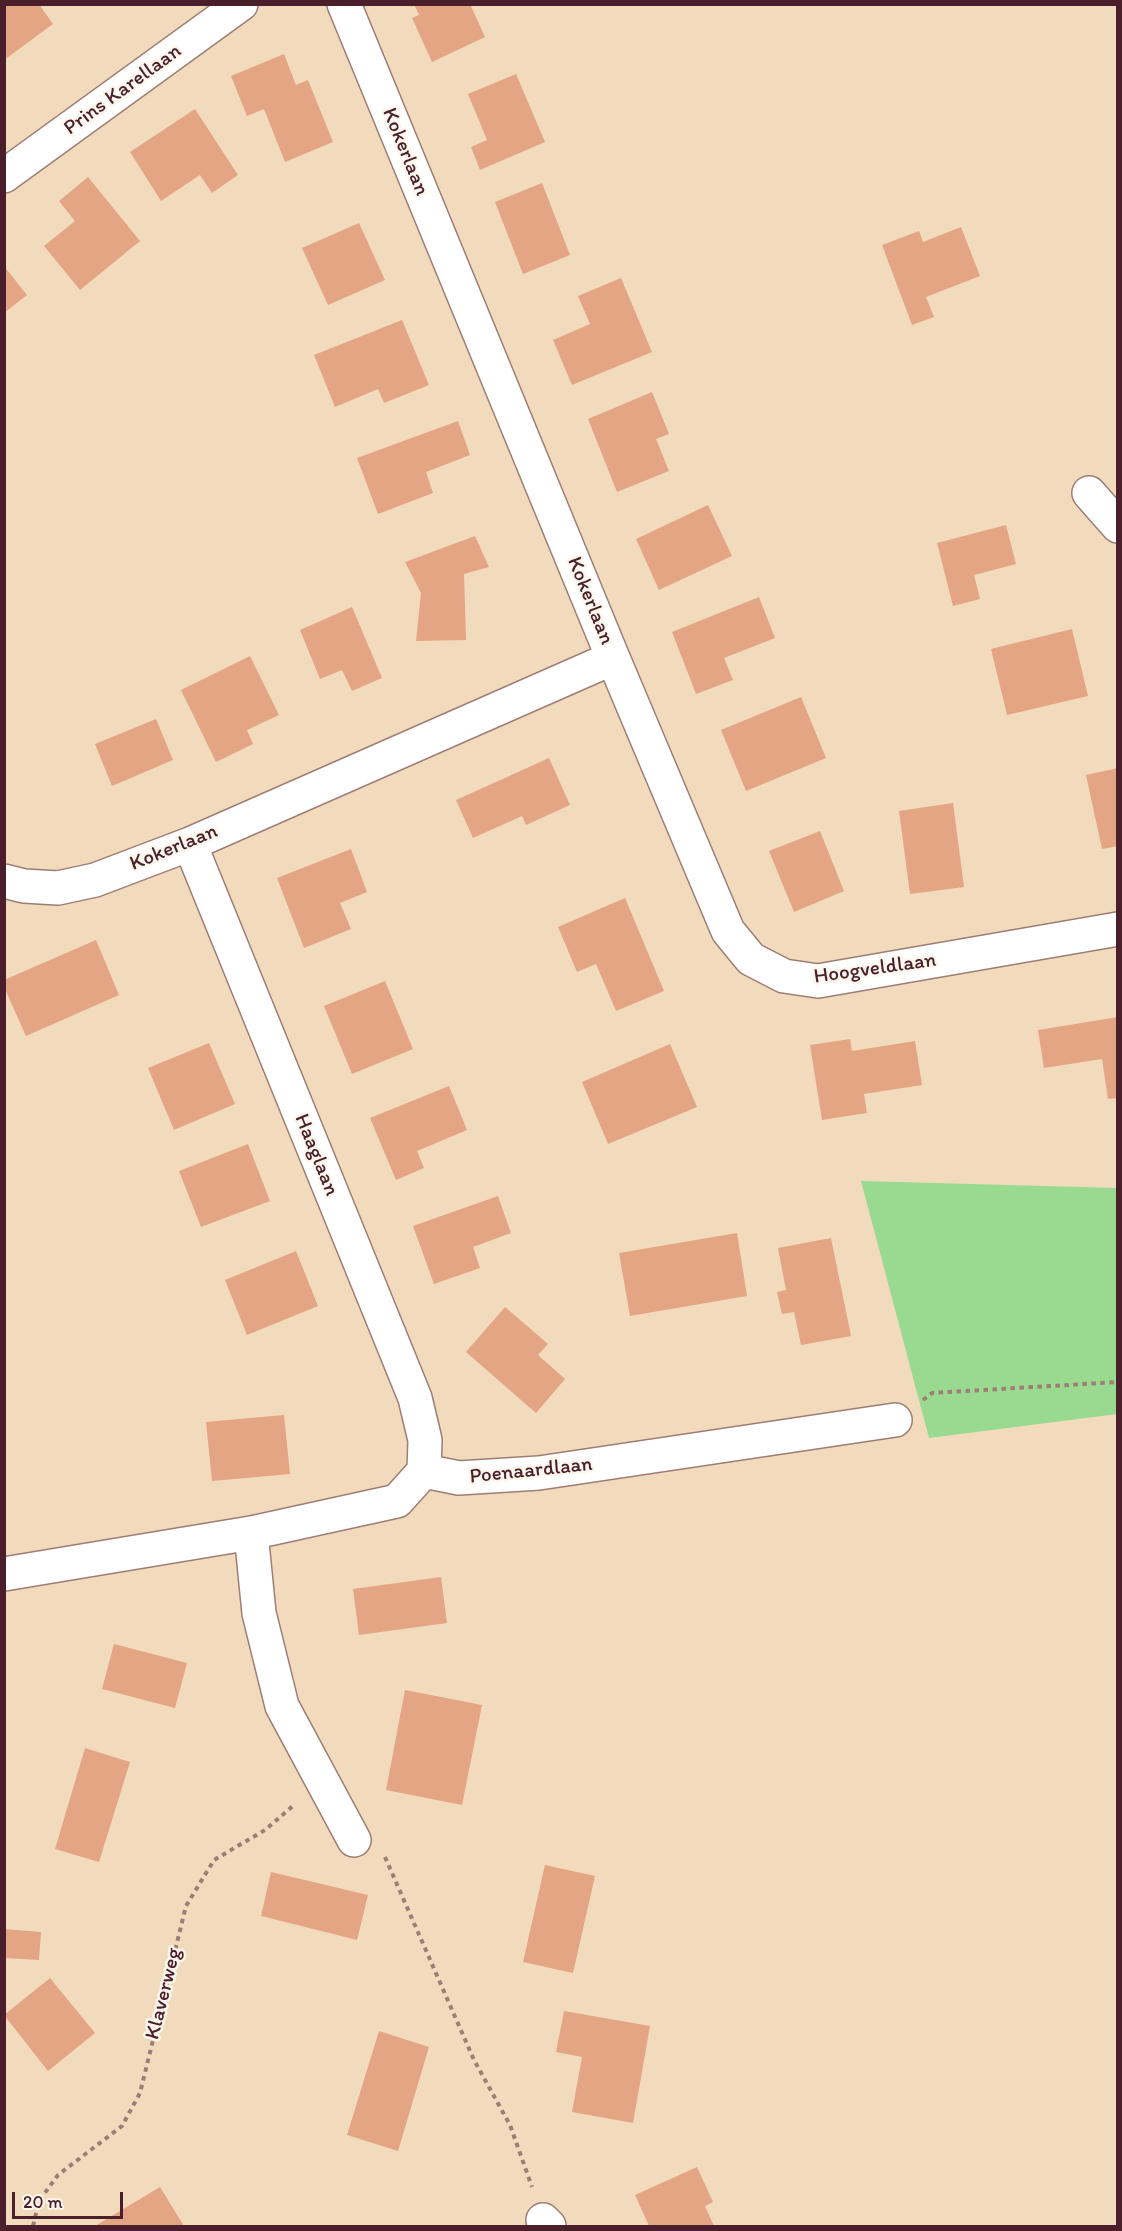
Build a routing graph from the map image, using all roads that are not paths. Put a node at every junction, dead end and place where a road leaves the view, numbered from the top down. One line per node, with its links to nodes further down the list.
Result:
1 (241, 4): 3 (street, Prins Karellaan)
2 (344, 4): 6 (street, Kokerlaan)
3 (4, 176)
4 (1089, 493): 5 (street)
5 (1118, 526)
6 (613, 658): 7 (street, Kokerlaan); 9 (street, Hoogveldlaan)
7 (190, 844): 8 (street, Kokerlaan); 11 (street, Haaglaan)
8 (4, 881)
9 (1118, 929)
10 (895, 1420): 11 (street, Poenaardlaan)
11 (424, 1471): 12 (street)
12 (251, 1533): 13 (street); 14 (street)
13 (4, 1574)
14 (354, 1840)

